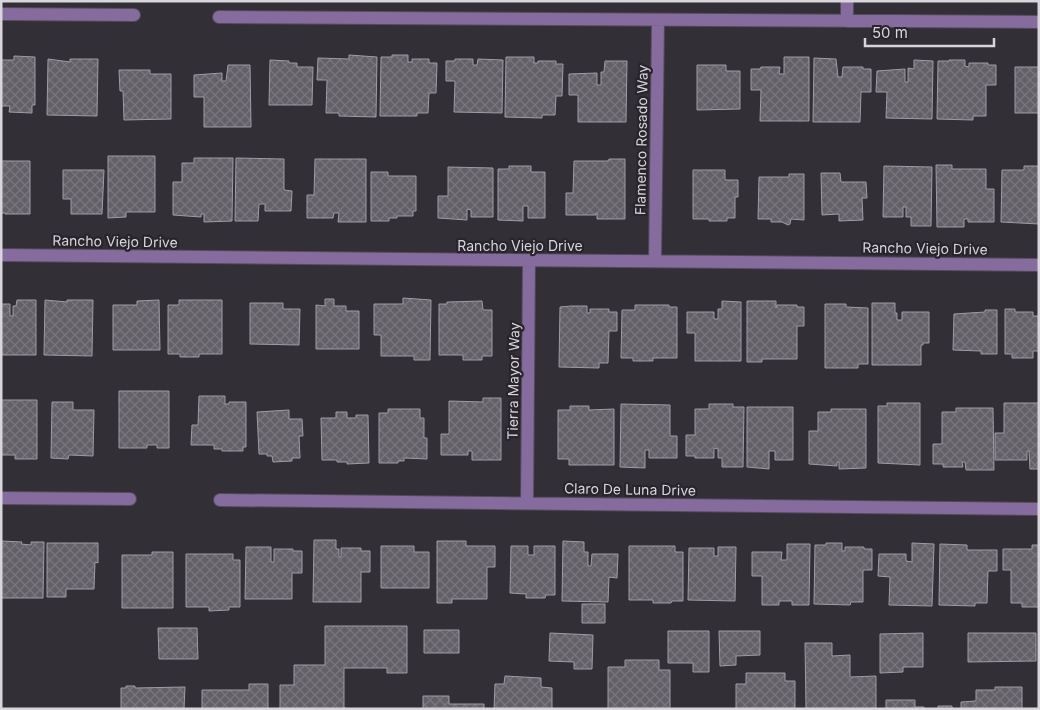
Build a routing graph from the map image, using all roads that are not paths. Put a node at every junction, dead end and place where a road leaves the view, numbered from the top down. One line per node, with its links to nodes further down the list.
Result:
1 (847, 1): 6 (street)
2 (1, 14): 3 (street)
3 (134, 15)
4 (219, 17): 5 (street)
5 (658, 20): 6 (street); 10 (street, Flamenco Rosado Way)
6 (847, 21): 7 (street)
7 (1039, 22)
8 (1, 255): 9 (street, Rancho Viejo Drive)
9 (529, 260): 10 (street, Rancho Viejo Drive); 15 (street, Tierra Mayor Way)
10 (655, 261): 11 (street, Rancho Viejo Drive)
11 (1039, 264)
12 (1, 498): 13 (street)
13 (130, 499)
14 (220, 500): 15 (street, Claro De Luna Drive)
15 (527, 502): 16 (street, Claro De Luna Drive)
16 (1039, 509)

